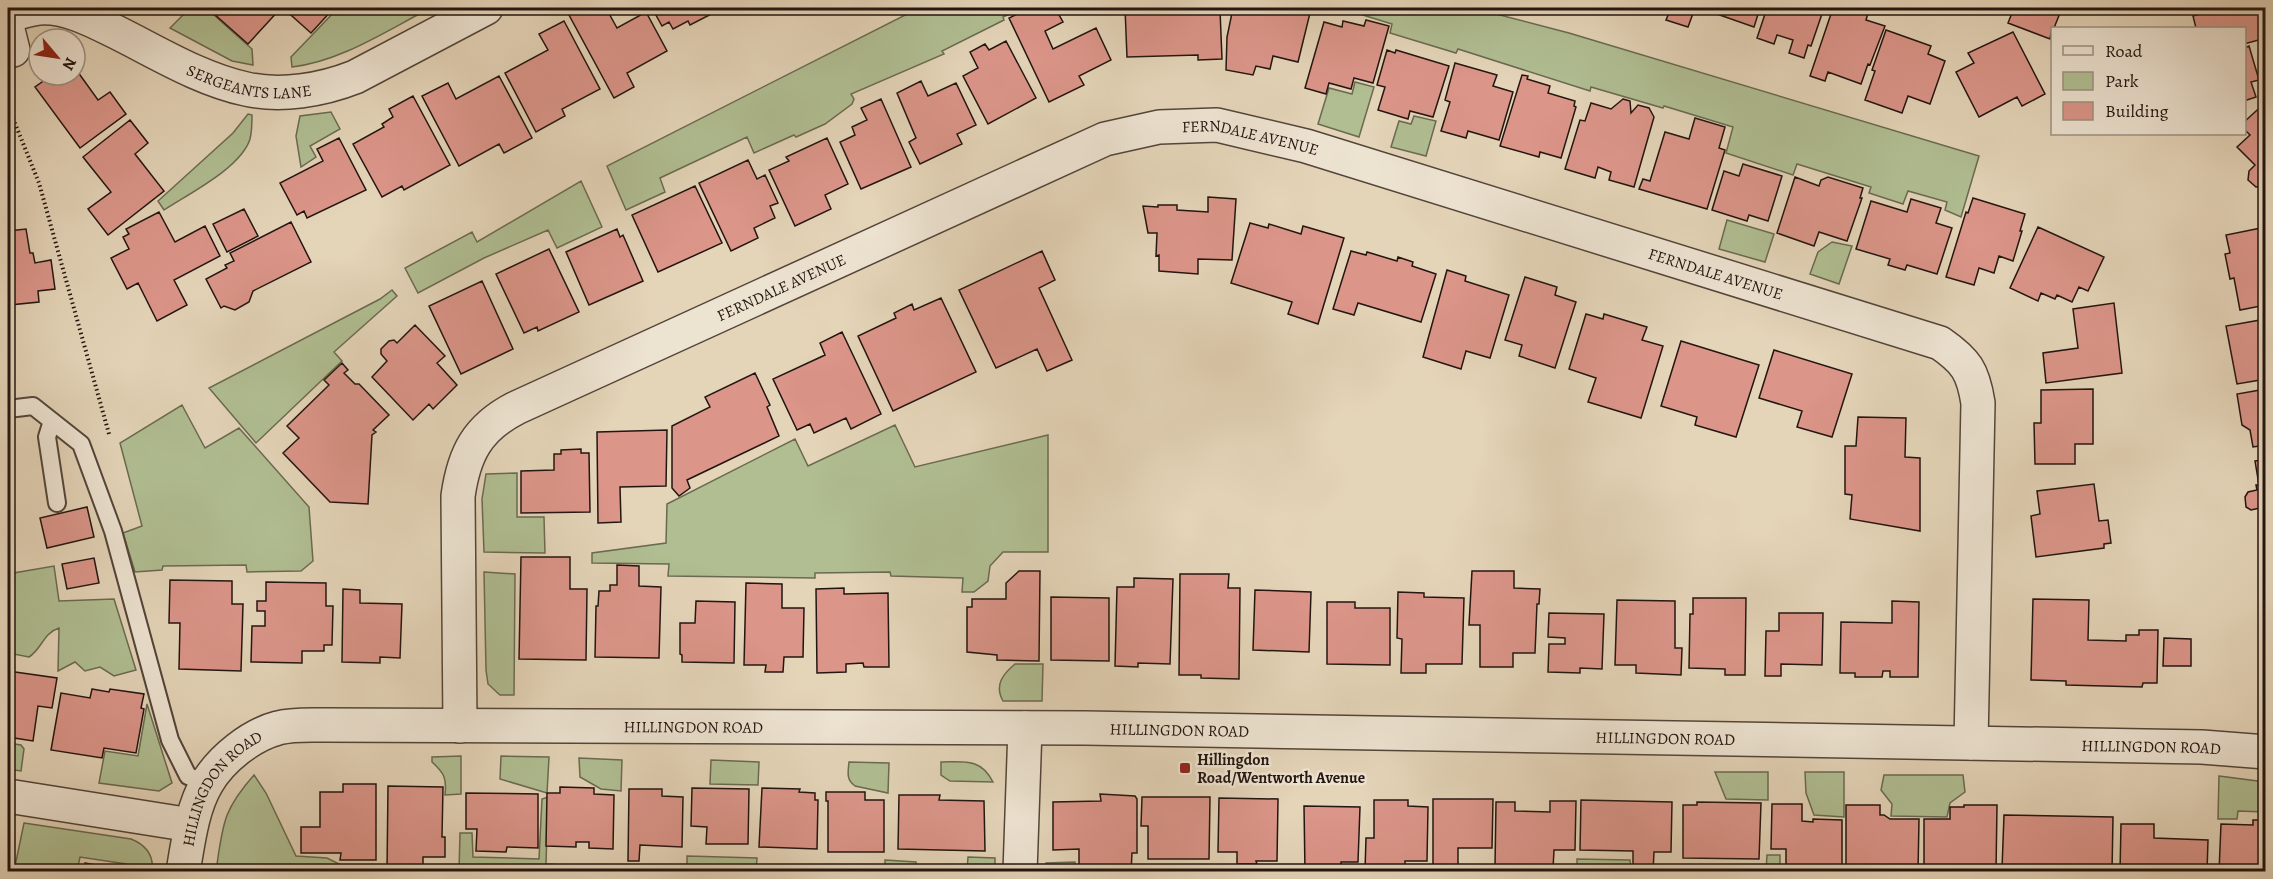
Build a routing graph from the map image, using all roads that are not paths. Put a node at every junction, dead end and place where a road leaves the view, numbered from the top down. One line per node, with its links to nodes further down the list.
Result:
1 (486, 8): 2 (street, SERGEANTS LANE)
2 (8, 16)
3 (8, 409): 4 (lane)
4 (52, 421): 5 (lane); 10 (lane)
5 (57, 503)
6 (460, 726): 7 (street, HILLINGDON ROAD); 8 (street, FERNDALE AVENUE); 10 (street, HILLINGDON ROAD)
7 (1025, 729): 8 (street, HILLINGDON ROAD); 14 (street)
8 (1971, 743): 9 (street, HILLINGDON ROAD)
9 (2265, 752)
10 (207, 783): 12 (street, HILLINGDON ROAD)
11 (8, 796): 12 (street)
12 (191, 825): 13 (street, HILLINGDON ROAD)
13 (183, 872)
14 (1020, 872)

